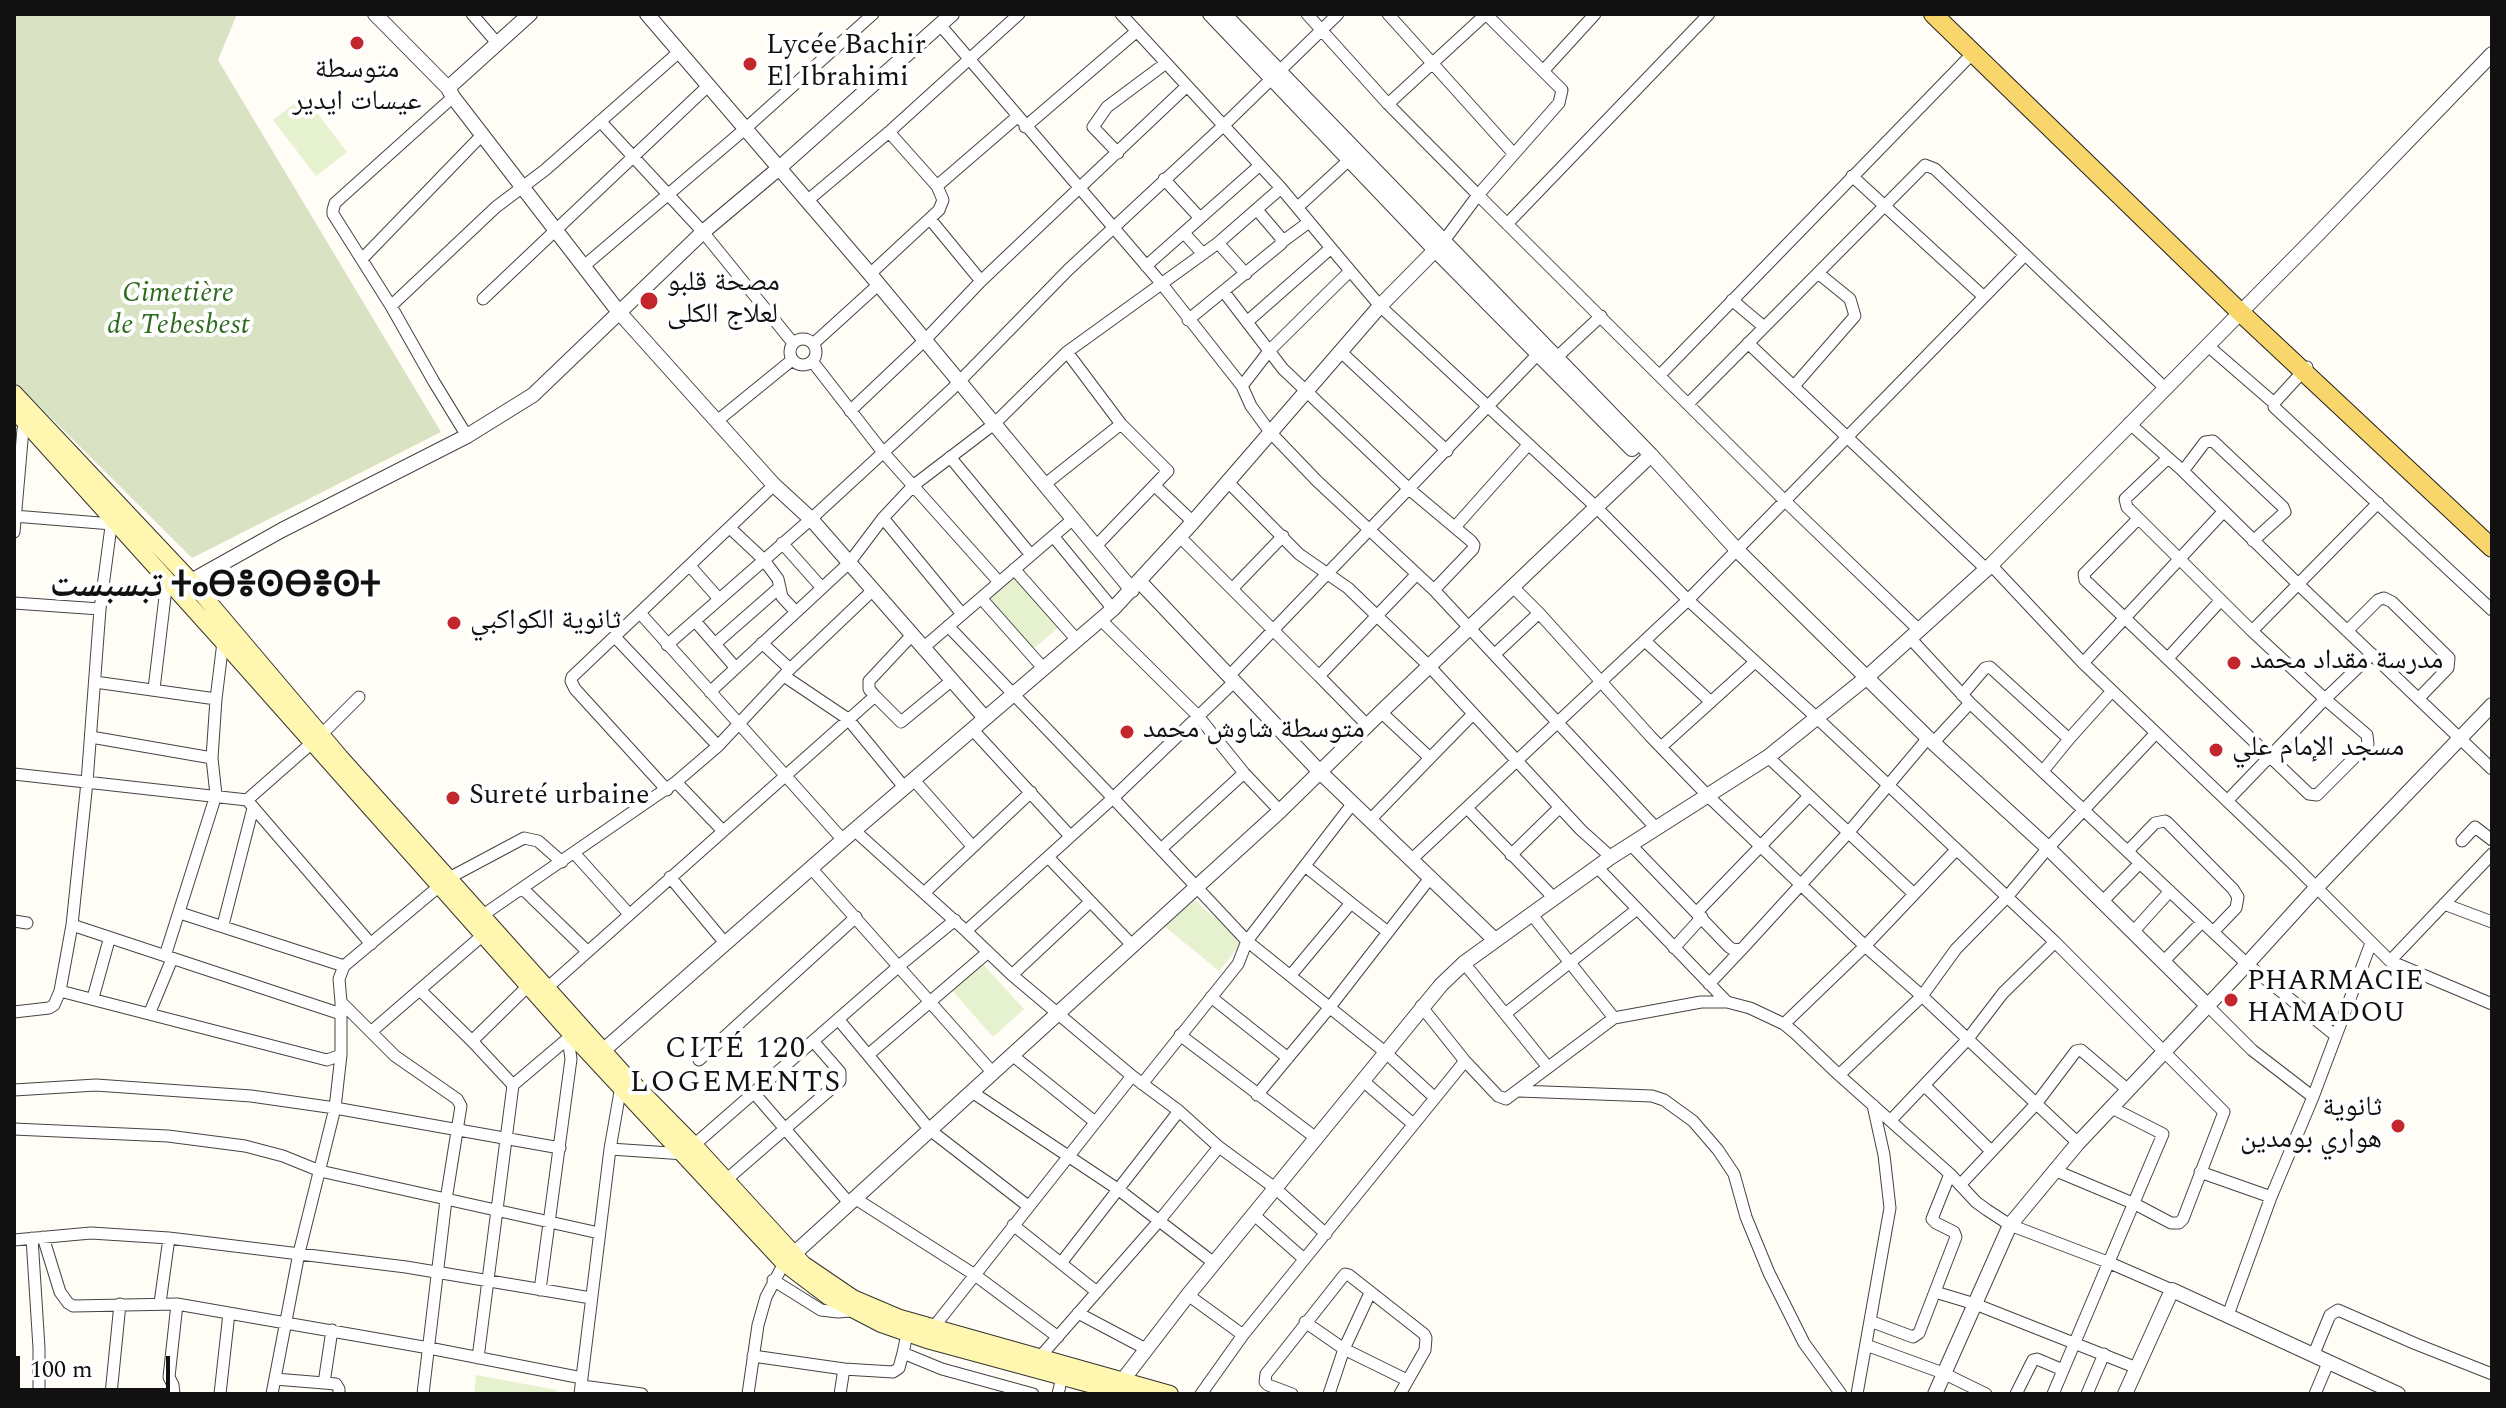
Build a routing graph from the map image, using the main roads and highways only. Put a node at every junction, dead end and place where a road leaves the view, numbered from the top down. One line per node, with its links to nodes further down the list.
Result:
1 (1933, 14): 3 (main road)
2 (1943, 14): 3 (main road)
3 (2243, 309): 4 (main road)
4 (2306, 368): 8 (main road); 9 (main road)
5 (14, 393): 10 (main road)
6 (14, 410): 7 (main road)
7 (23, 429): 10 (main road)
8 (2492, 538)
9 (2492, 548)
10 (185, 587): 11 (main road); 11 (main road)
11 (317, 738): 12 (main road)
12 (444, 882): 13 (main road); 13 (main road)
13 (599, 1055): 14 (main road)
14 (689, 1150): 15 (main road); 15 (main road)
15 (789, 1258): 16 (main road); 17 (main road)
16 (1060, 1386): 17 (main road)
17 (1122, 1389): 18 (main road)
18 (1170, 1394)

